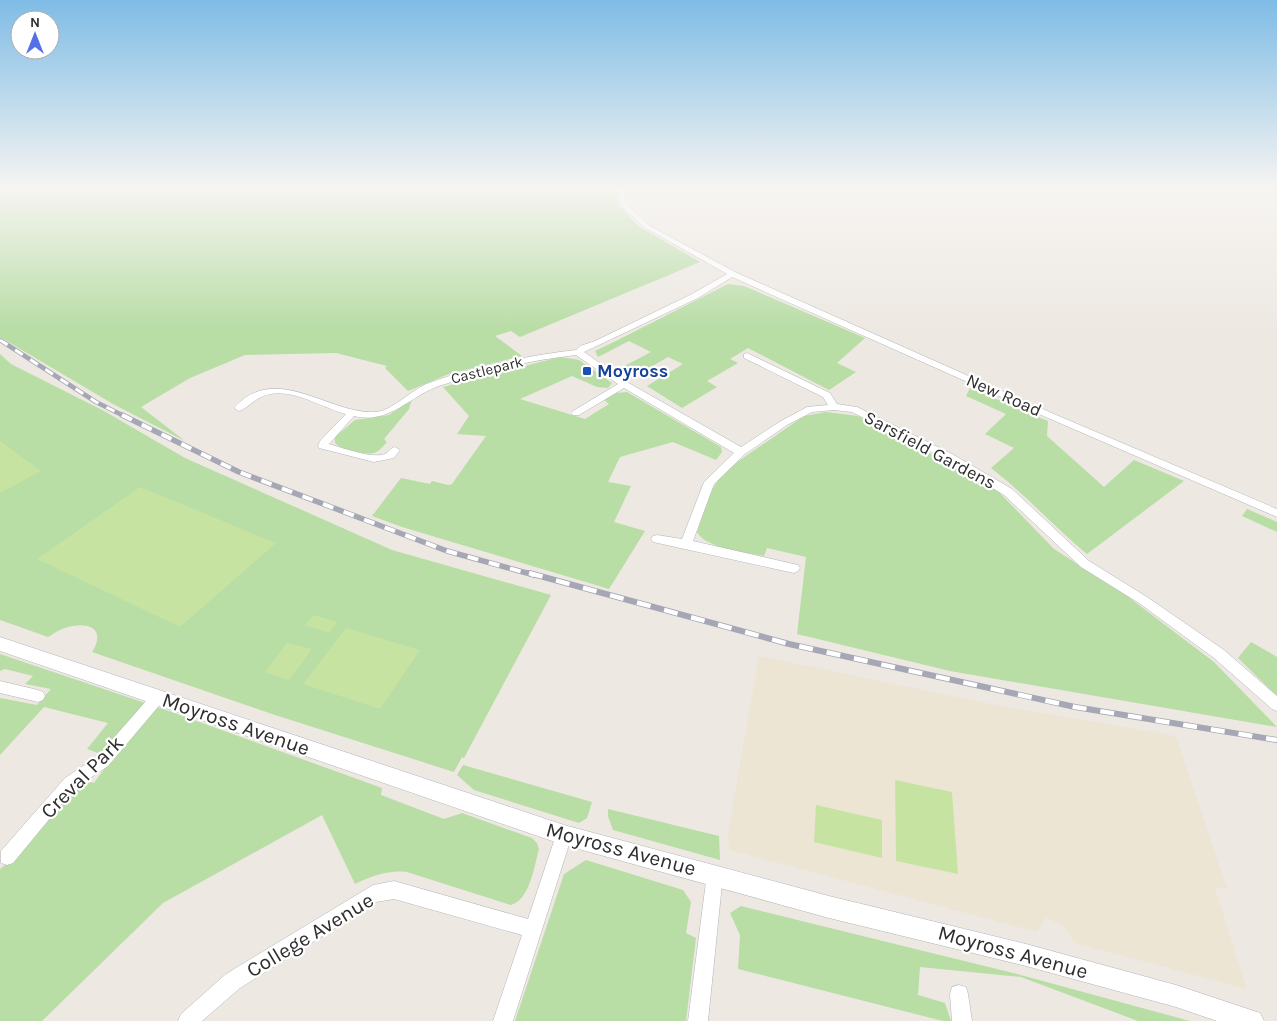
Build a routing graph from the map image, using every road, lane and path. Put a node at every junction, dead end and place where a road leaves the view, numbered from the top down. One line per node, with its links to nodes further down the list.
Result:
1 (661, 235): 2 (street, New Road)
2 (732, 274): 3 (street, Castlepark); 12 (street, New Road)
3 (579, 352): 5 (street); 8 (street, Castlepark)
4 (746, 356): 6 (street)
5 (624, 384): 9 (street); 11 (street)
6 (834, 407): 11 (street, Sarsfield Gardens); 20 (street, Sarsfield Gardens)
7 (239, 408): 8 (street, Castlepark)
8 (353, 412): 10 (street)
9 (576, 413)
10 (395, 450)
11 (741, 452): 14 (street, Sarsfield Gardens)
12 (1277, 512)
13 (657, 539): 14 (street)
14 (686, 544): 15 (street)
15 (794, 568)
16 (0, 644): 19 (street, Moyross Avenue)
17 (0, 687): 18 (street)
18 (38, 696)
19 (158, 697): 21 (street, Moyross Avenue); 22 (street, Creval Park)
20 (1277, 705)
21 (564, 835): 23 (street, Moyross Avenue); 24 (street)
22 (7, 857)
23 (714, 874): 28 (street); 30 (street, Moyross Avenue)
24 (533, 929): 26 (street, College Avenue); 27 (street)
25 (959, 994): 29 (street)
26 (188, 1021)
27 (503, 1021)
28 (698, 1021)
29 (962, 1021)
30 (1252, 1021)

